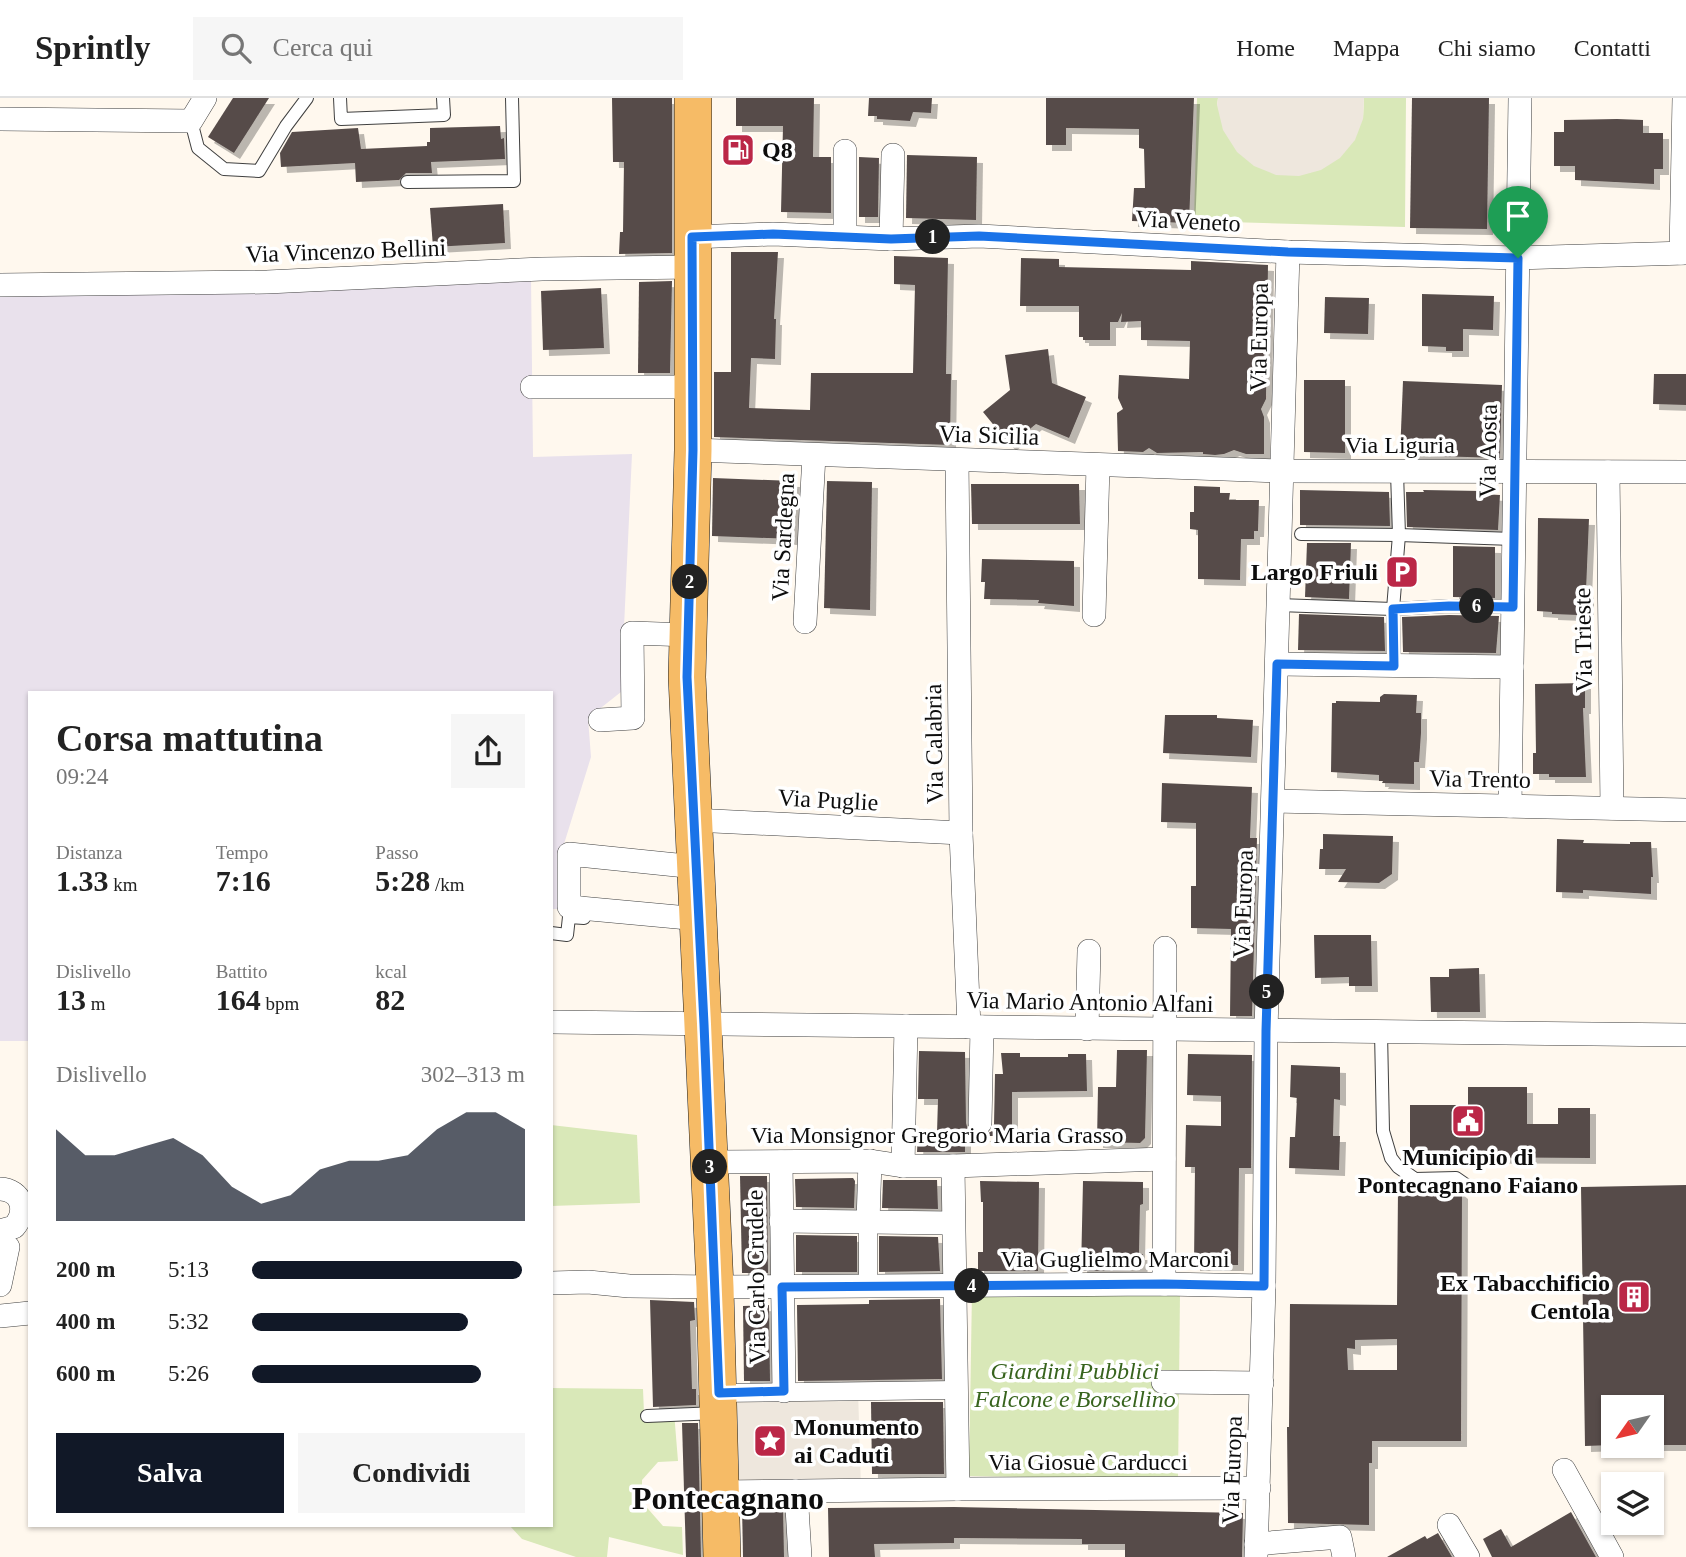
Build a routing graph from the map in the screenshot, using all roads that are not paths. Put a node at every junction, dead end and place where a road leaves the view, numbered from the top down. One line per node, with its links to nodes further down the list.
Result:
1 (205, 98): 10 (street)
2 (307, 98): 10 (lane)
3 (340, 98): 4 (lane)
4 (443, 98)
5 (512, 98): 13 (lane)
6 (693, 98): 16 (main road)
7 (1520, 98): 19 (street, Via Aosta)
8 (1684, 98): 18 (street)
9 (0, 119): 10 (street)
10 (191, 121)
11 (845, 151): 14 (street)
12 (893, 155): 15 (street)
13 (407, 182)
14 (845, 236): 15 (street, Via Veneto); 16 (street, Via Veneto)
15 (891, 239): 17 (street, Via Veneto)
16 (693, 252): 20 (street, Via Vincenzo Bellini); 22 (main road)
17 (1288, 252): 19 (street, Via Veneto); 27 (street, Via Europa)
18 (1683, 253): 19 (street, Via Veneto)
19 (1518, 258): 29 (street, Via Aosta)
20 (0, 285)
21 (532, 387): 22 (street)
22 (693, 387): 23 (main road)
23 (693, 450): 24 (street, Via Sicilia); 40 (main road)
24 (814, 455): 25 (street, Via Sicilia); 39 (street, Via Sardegna)
25 (957, 460): 26 (street, Via Sicilia); 50 (street, Via Calabria)
26 (1098, 465): 27 (street, Via Sicilia); 38 (street)
27 (1282, 471): 28 (street, Via Liguria); 35 (street, Via Europa)
28 (1397, 472): 29 (street, Via Liguria); 33 (lane)
29 (1515, 472): 30 (street, Via Liguria); 34 (street, Via Aosta)
30 (1608, 472): 31 (street, Via Liguria); 47 (street, Via Trieste)
31 (1686, 472)
32 (1301, 534): 33 (lane)
33 (1399, 535): 34 (lane); 37 (lane)
34 (1513, 539): 36 (street, Via Aosta)
35 (1278, 605): 37 (lane); 41 (street, Via Europa)
36 (1513, 607): 37 (lane); 43 (street, Via Aosta)
37 (1393, 609): 42 (lane)
38 (1094, 615)
39 (805, 622)
40 (689, 635): 44 (street); 49 (main road)
41 (1277, 664): 42 (street); 45 (street, Via Europa)
42 (1394, 666): 43 (street)
43 (1512, 667): 46 (street, Via Aosta)
44 (600, 720)
45 (1273, 800): 46 (street, Via Trento); 63 (street, Via Europa)
46 (1510, 806): 47 (street, Via Trento)
47 (1612, 808): 48 (street, Via Trento)
48 (1686, 810)
49 (693, 820): 50 (street, Via Puglie); 51 (main road)
50 (961, 833): 60 (street, Via Calabria)
51 (696, 867): 52 (street); 53 (main road)
52 (630, 913): 53 (street); 54 (lane)
53 (699, 919): 58 (main road)
54 (553, 933)
55 (1165, 948): 62 (street)
56 (1089, 951): 61 (street)
57 (553, 1022): 58 (street, Via Mario Antonio Alfani)
58 (704, 1024): 59 (street, Via Mario Antonio Alfani); 69 (main road)
59 (906, 1026): 60 (street, Via Mario Antonio Alfani); 71 (street)
60 (975, 1027): 61 (street, Via Mario Antonio Alfani); 66 (street, Via Calabria)
61 (1087, 1029): 62 (street, Via Mario Antonio Alfani)
62 (1165, 1029): 63 (street, Via Mario Antonio Alfani); 67 (street)
63 (1266, 1031): 64 (street, Via Mario Antonio Alfani); 83 (street, Via Europa)
64 (1381, 1032): 65 (street, Via Mario Antonio Alfani); 73 (lane)
65 (1686, 1035)
66 (980, 1123)
67 (1164, 1159): 72 (street, Via Monsignor Gregorio Maria Grasso); 80 (street)
68 (870, 1161): 70 (street, Via Monsignor Gregorio Maria Grasso); 71 (street, Via Monsignor Gregorio Maria Grasso); 76 (street)
69 (710, 1162): 70 (street, Via Monsignor Gregorio Maria Grasso); 84 (main road)
70 (781, 1162): 75 (street, Via Carlo Crudele)
71 (903, 1166): 72 (street, Via Monsignor Gregorio Maria Grasso)
72 (953, 1166): 77 (street)
73 (1469, 1187)
74 (0, 1189): 78 (street)
75 (781, 1221): 76 (street); 85 (street, Via Carlo Crudele)
76 (868, 1222): 77 (street); 86 (street)
77 (954, 1223): 82 (street)
78 (7, 1234): 81 (street)
79 (553, 1283): 84 (street, Via Guglielmo Marconi)
80 (1164, 1284): 82 (street, Via Guglielmo Marconi); 83 (street, Via Guglielmo Marconi)
81 (0, 1286)
82 (954, 1286): 86 (street, Via Guglielmo Marconi); 91 (street)
83 (1264, 1286): 90 (street, Via Europa)
84 (715, 1287): 85 (street, Via Guglielmo Marconi); 93 (main road)
85 (782, 1287): 86 (street, Via Guglielmo Marconi); 92 (street, Via Carlo Crudele)
86 (868, 1287)
87 (28, 1313): 88 (street)
88 (0, 1316)
89 (1163, 1382): 90 (street)
90 (1262, 1383): 96 (street, Via Europa)
91 (956, 1390): 92 (street); 97 (street)
92 (784, 1391): 93 (street)
93 (719, 1403): 94 (lane); 99 (main road)
94 (647, 1416)
95 (1564, 1470): 106 (street)
96 (1259, 1488): 97 (street, Via Giosuè Carducci); 101 (street, Via Europa)
97 (958, 1489): 98 (street, Via Giosuè Carducci)
98 (796, 1490): 99 (street, Via Giosuè Carducci); 103 (street)
99 (721, 1492): 102 (main road)
100 (1449, 1525): 105 (street)
101 (1256, 1551): 104 (street)
102 (722, 1557)
103 (800, 1557)
104 (1344, 1557)
105 (1468, 1557)
106 (1612, 1557)

